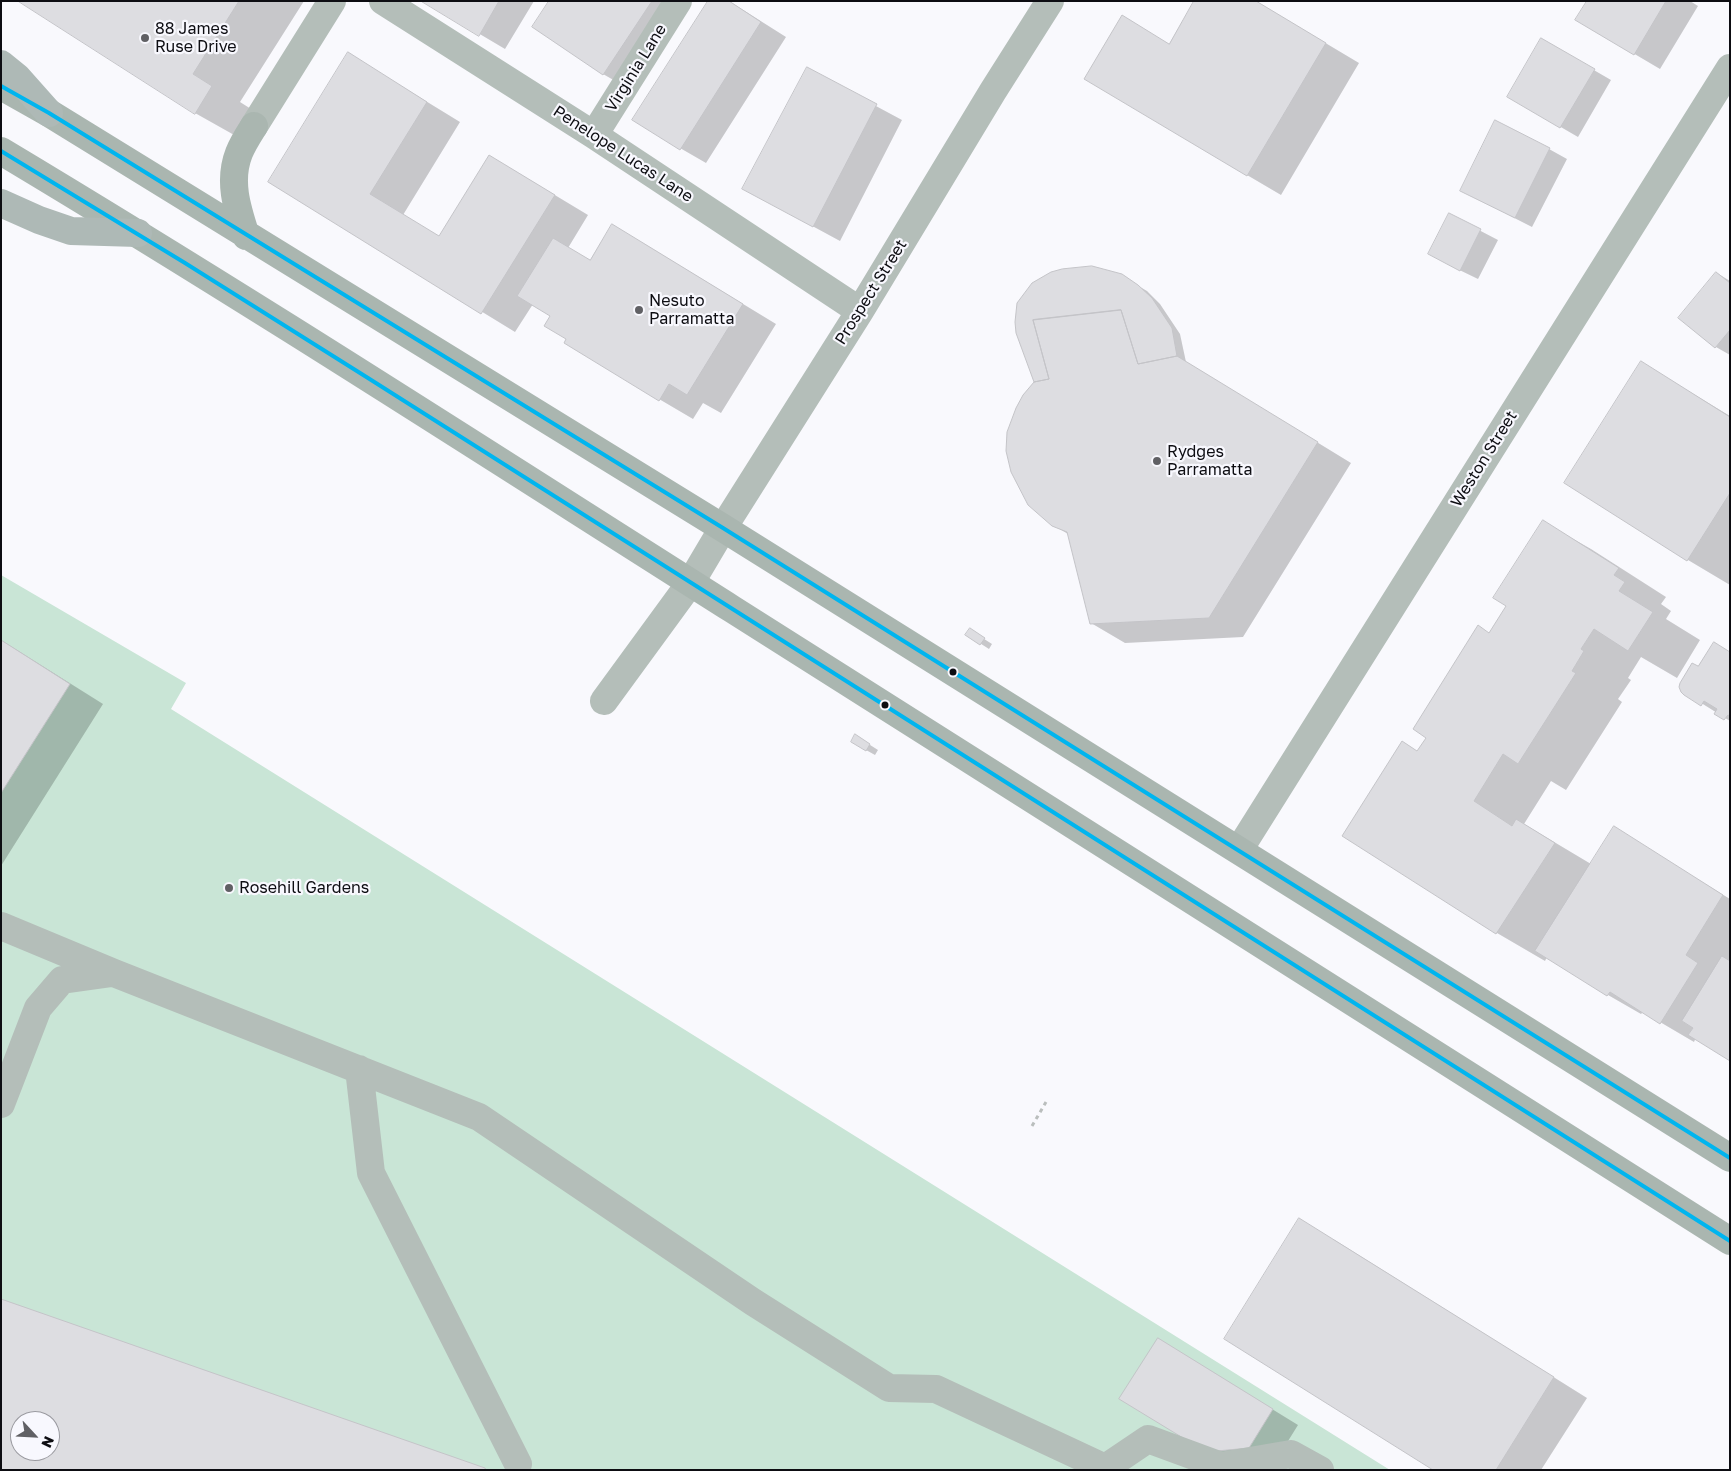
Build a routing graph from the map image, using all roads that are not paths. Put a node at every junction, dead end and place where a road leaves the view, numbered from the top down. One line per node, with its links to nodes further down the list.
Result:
1 (332, 1): 9 (street)
2 (384, 1): 10 (street, Penelope Lucas Lane)
3 (678, 1): 10 (street, Virginia Lane)
4 (1050, 1): 15 (street, Prospect Street)
5 (1, 64): 8 (highway)
6 (1730, 68): 19 (street, Weston Street)
7 (1, 86): 8 (main road)
8 (49, 114): 14 (main road)
9 (254, 126): 14 (main road)
10 (594, 135): 15 (street, Penelope Lucas Lane)
11 (1, 151): 13 (main road)
12 (1, 203): 13 (highway)
13 (138, 233): 17 (main road)
14 (246, 236): 16 (main road)
15 (860, 311): 16 (street, Prospect Street)
16 (723, 528): 17 (street, Prospect Street); 19 (main road)
17 (691, 582): 18 (street, Prospect Street); 25 (main road)
18 (604, 701)
19 (1239, 850): 24 (main road)
20 (1, 926): 21 (street)
21 (114, 973): 22 (street); 23 (street)
22 (359, 1069): 26 (street); 27 (street)
23 (1, 1104)
24 (1730, 1158)
25 (1730, 1241)
26 (518, 1464)
27 (1320, 1470)

